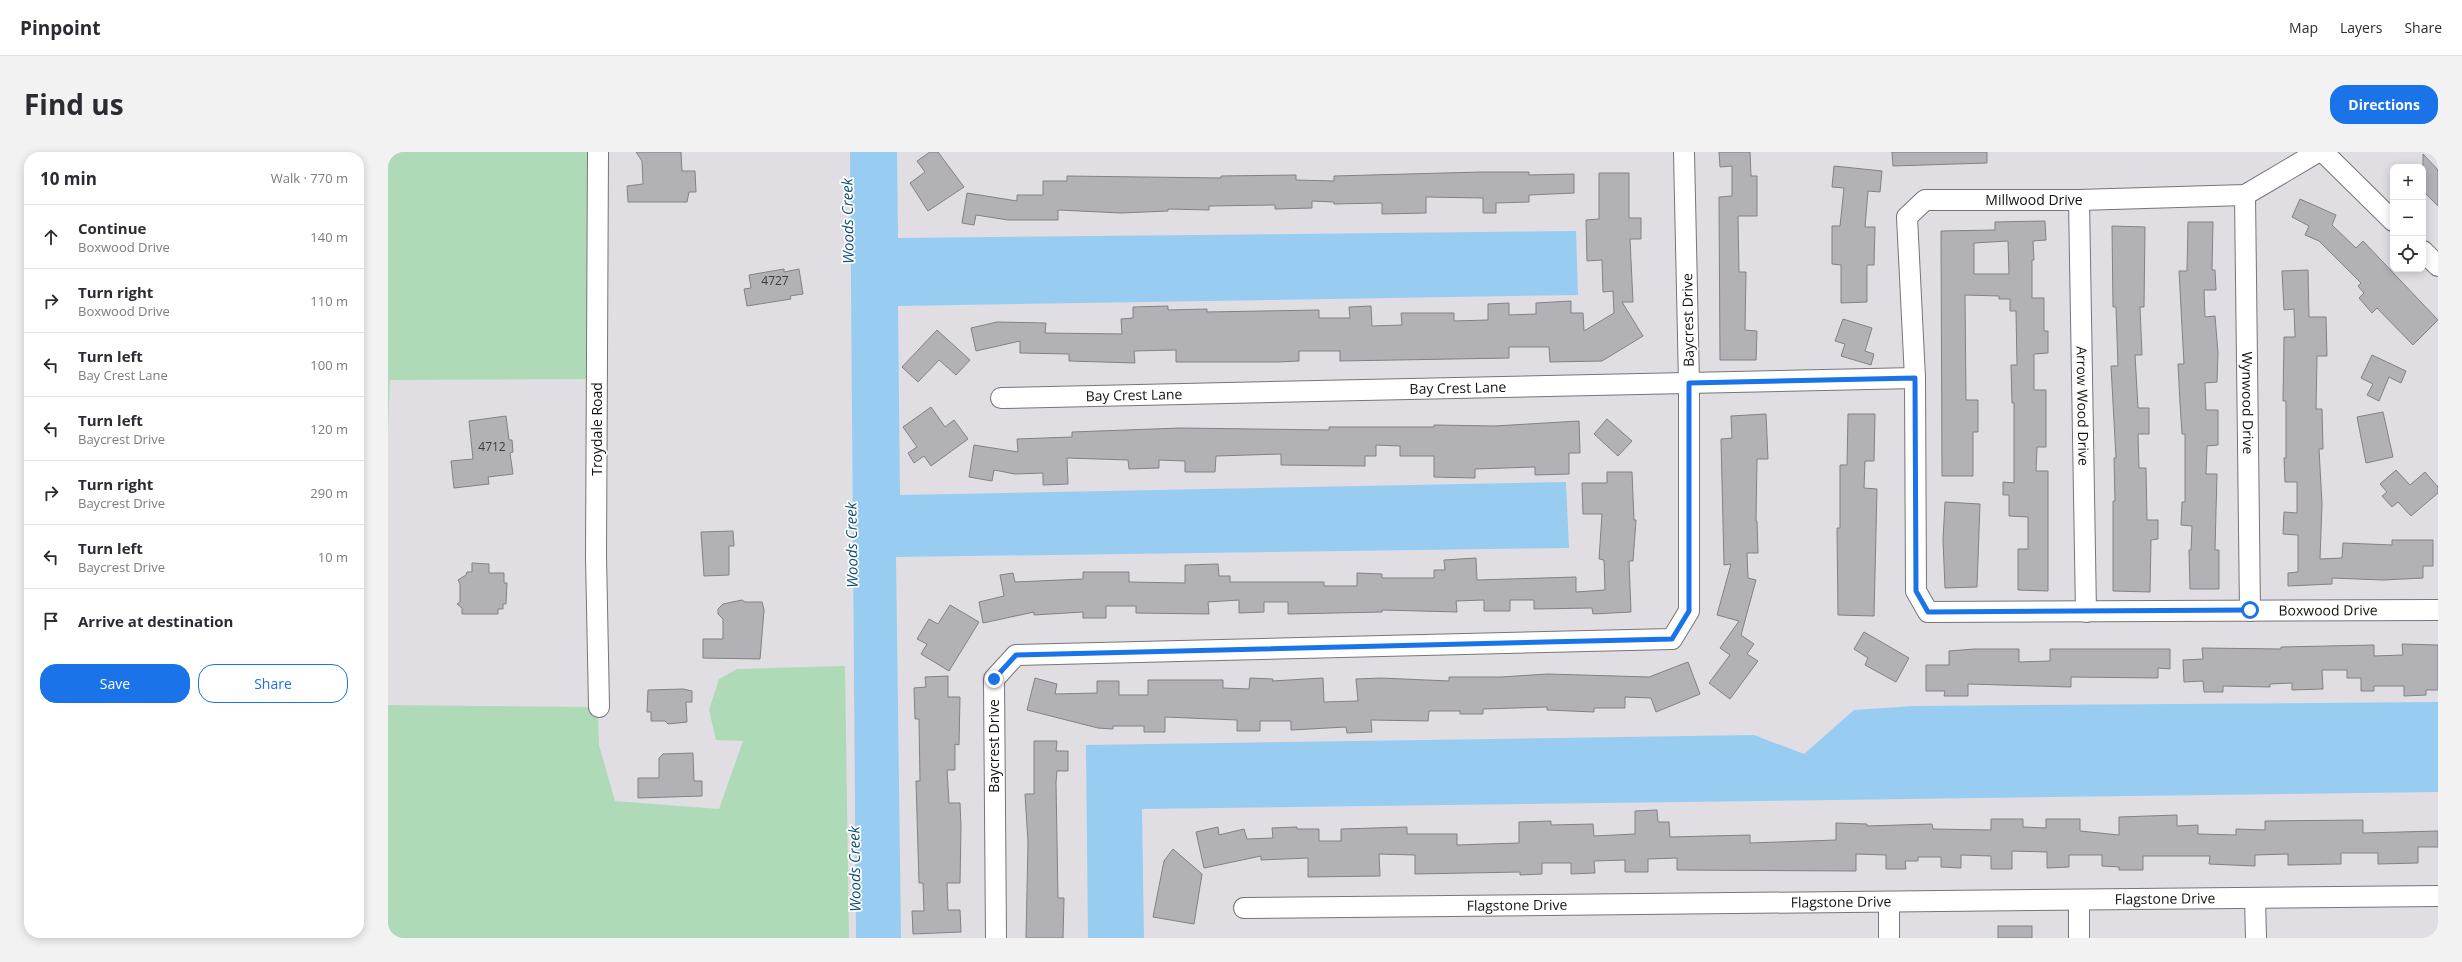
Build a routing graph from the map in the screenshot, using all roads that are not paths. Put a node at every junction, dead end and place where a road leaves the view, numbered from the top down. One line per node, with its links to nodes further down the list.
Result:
1 (598, 152): 16 (street, Troydale Road)
2 (1684, 152): 11 (street, Baycrest Drive)
3 (2318, 152): 5 (street, Millwood Drive)
4 (2323, 152): 7 (street)
5 (2245, 195): 6 (street, Millwood Drive); 13 (street, Wynwood Drive)
6 (2079, 200): 10 (street, Millwood Drive); 15 (street, Arrow Wood Drive)
7 (2390, 218)
8 (2426, 254): 9 (street)
9 (2438, 266)
10 (1915, 378): 11 (street, Bay Crest Lane); 15 (street, Boxwood Drive)
11 (1689, 383): 12 (street, Bay Crest Lane); 22 (street, Baycrest Drive)
12 (1001, 398)
13 (2250, 610): 14 (street, Boxwood Drive); 15 (street, Boxwood Drive)
14 (2438, 610)
15 (2086, 612)
16 (598, 707)
17 (2438, 896): 18 (street, Flagstone Drive)
18 (2255, 898): 19 (street, Flagstone Drive); 25 (street)
19 (2079, 902): 20 (street, Flagstone Drive); 24 (street)
20 (1889, 903): 21 (street, Flagstone Drive); 23 (street)
21 (1244, 908)
22 (996, 938)
23 (1889, 938)
24 (2079, 938)
25 (2256, 938)

